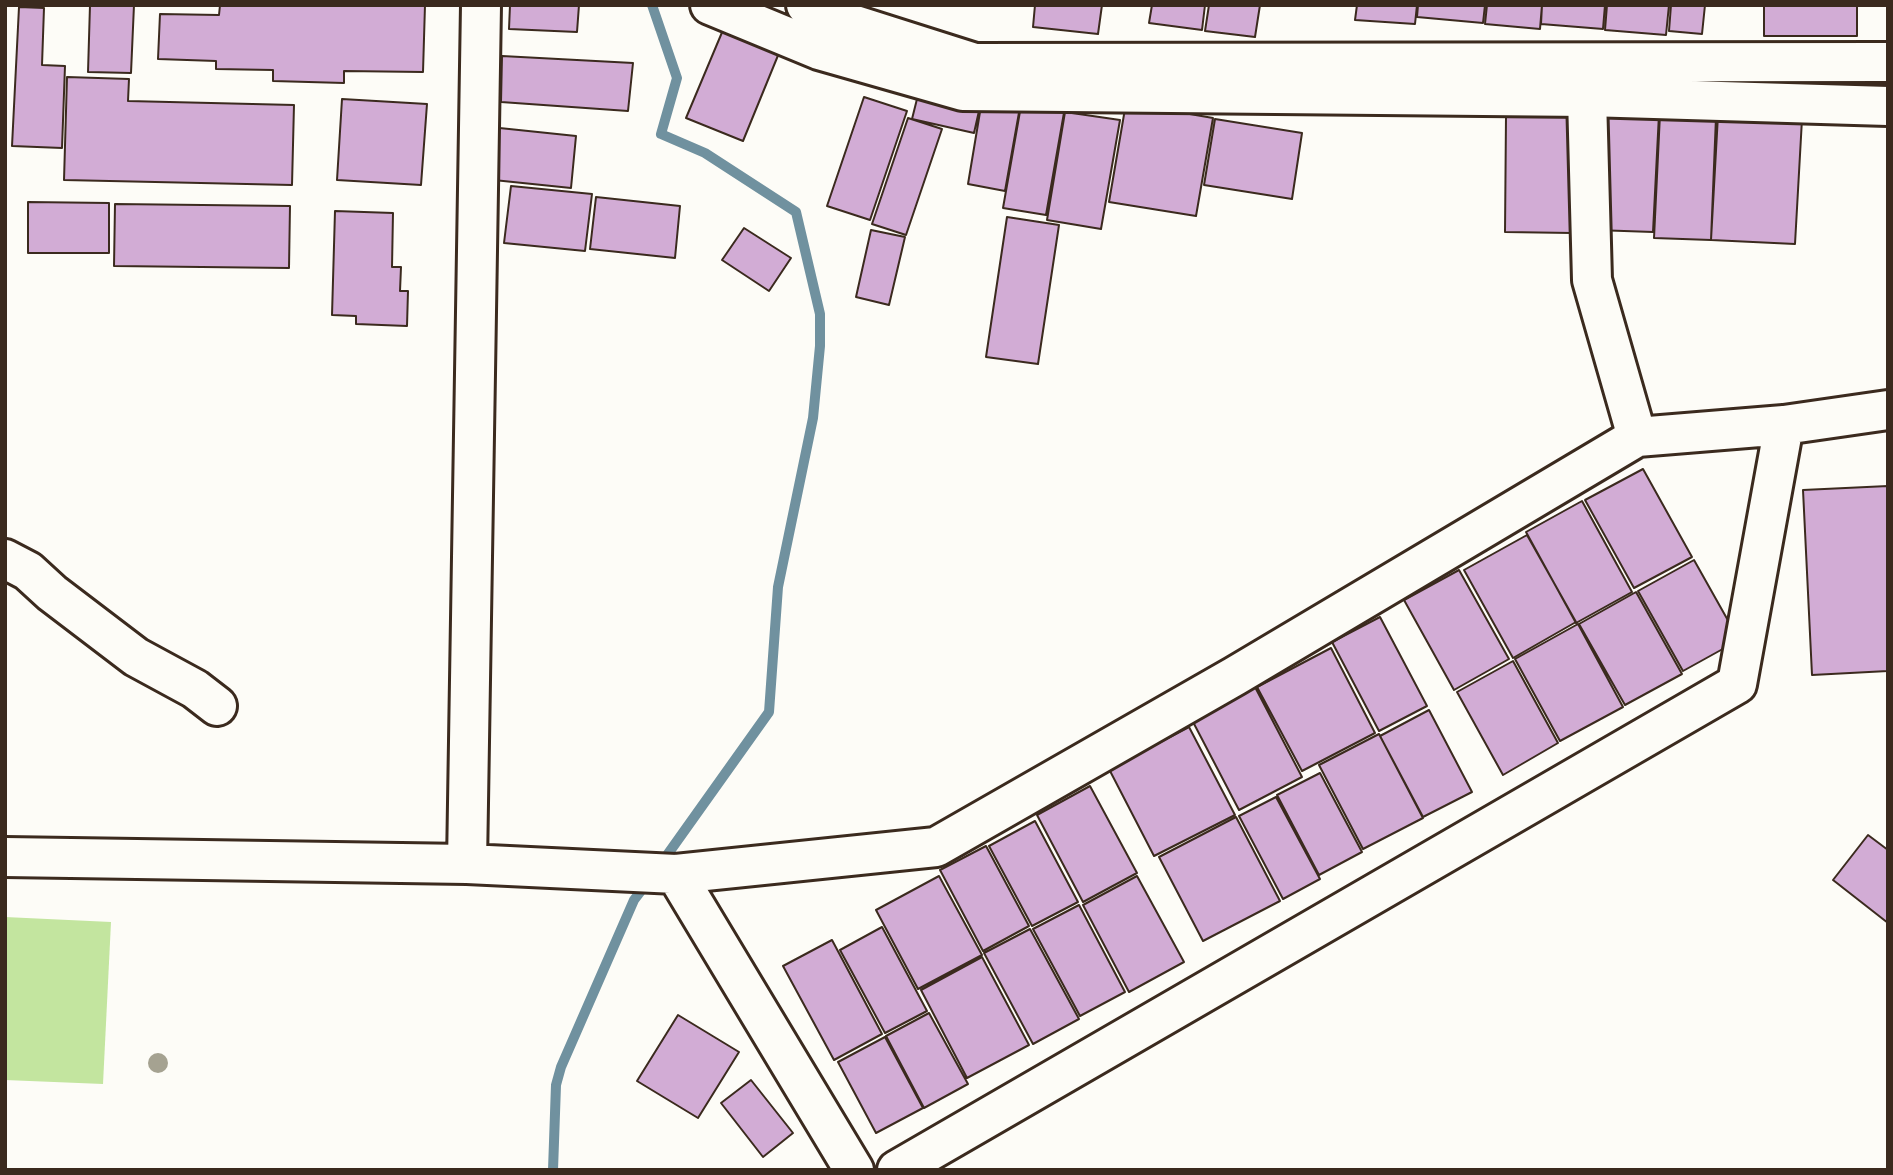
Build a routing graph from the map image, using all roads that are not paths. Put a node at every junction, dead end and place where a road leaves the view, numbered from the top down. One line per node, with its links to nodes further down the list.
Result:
1 (481, 5): 13 (street)
2 (710, 5): 3 (street)
3 (819, 25): 4 (street); 5 (street)
4 (1888, 62)
5 (1587, 97): 6 (street); 9 (street)
6 (1888, 106)
7 (1888, 410): 8 (street)
8 (1784, 425): 9 (street); 16 (street)
9 (1637, 437): 14 (street)
10 (5, 559): 11 (street)
11 (217, 706)
12 (5, 857): 13 (street)
13 (467, 864): 14 (street)
14 (676, 874): 15 (street)
15 (854, 1170)
16 (897, 1170)

